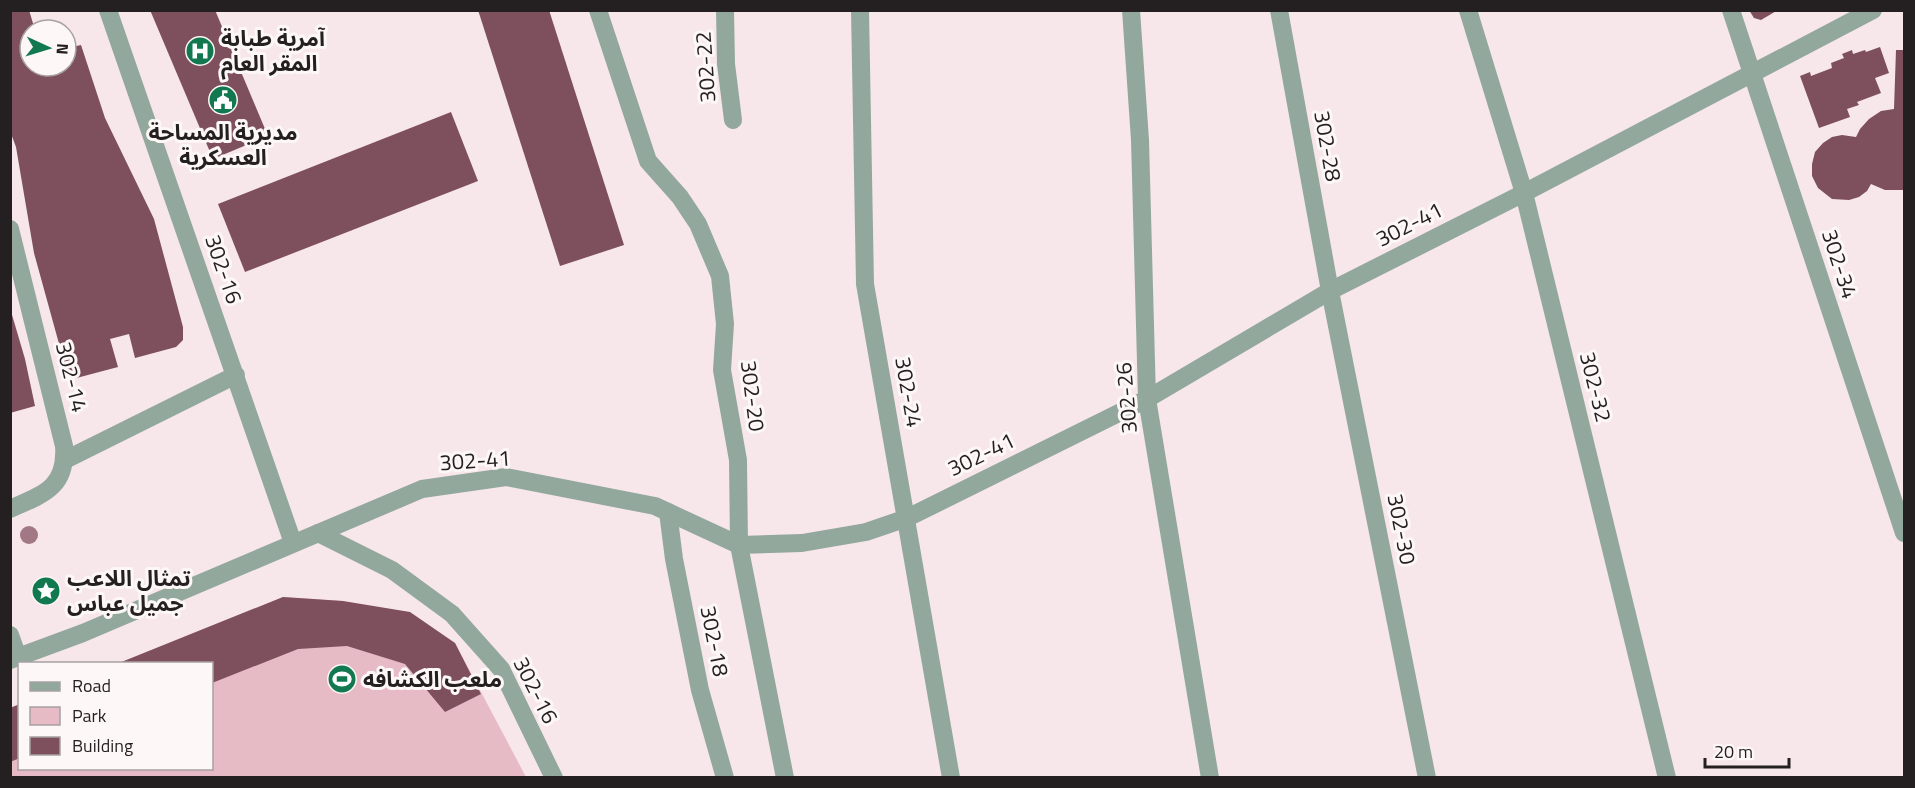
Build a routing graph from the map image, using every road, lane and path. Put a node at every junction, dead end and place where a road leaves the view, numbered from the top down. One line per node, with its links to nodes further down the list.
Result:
1 (108, 10): 15 (street, 302-16)
2 (598, 10): 24 (street, 302-20)
3 (725, 10): 11 (street, 302-22)
4 (860, 10): 20 (street, 302-24)
5 (1131, 10): 16 (street, 302-26)
6 (1279, 10): 14 (street, 302-28)
7 (1468, 10): 12 (street, 302-32)
8 (1731, 10): 10 (street, 302-34)
9 (1873, 10): 10 (street, 302-41)
10 (1751, 73): 12 (street, 302-41); 22 (street, 302-34)
11 (733, 120)
12 (1524, 193): 14 (street, 302-41); 33 (street, 302-32)
13 (10, 230): 17 (street, 302-14)
14 (1330, 291): 16 (street, 302-41); 32 (street, 302-30)
15 (236, 375): 17 (street); 23 (street, 302-16)
16 (1147, 399): 20 (street, 302-41); 31 (street, 302-26)
17 (65, 460): 18 (street)
18 (10, 509)
19 (668, 512): 21 (street, 302-41); 24 (street, 302-41); 28 (street, 302-18)
20 (907, 518): 24 (street, 302-41); 30 (street, 302-24)
21 (318, 533): 23 (street, 302-41); 27 (street, 302-16)
22 (1905, 533)
23 (293, 543): 26 (street, 302-41)
24 (739, 545): 29 (street, 302-20)
25 (10, 635): 26 (street)
26 (14, 658)
27 (554, 777)
28 (725, 777)
29 (785, 777)
30 (951, 777)
31 (1210, 777)
32 (1427, 777)
33 (1667, 777)

